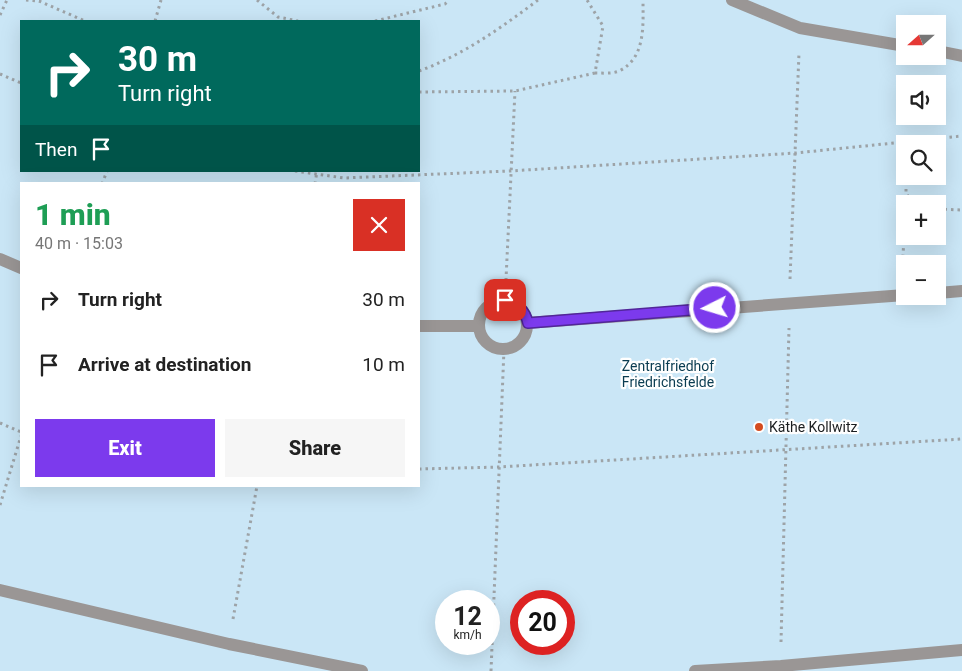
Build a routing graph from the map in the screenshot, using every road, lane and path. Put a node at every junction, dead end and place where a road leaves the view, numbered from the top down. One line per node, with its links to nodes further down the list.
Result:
1 (7, 0): 10 (path)
2 (26, 0): 11 (path)
3 (161, 0): 12 (path)
4 (257, 0): 13 (path)
5 (449, 0): 14 (path)
6 (538, 0): 19 (path)
7 (587, 0): 20 (path)
8 (643, 0): 20 (path)
9 (732, 0): 15 (lane)
10 (0, 15)
11 (82, 20)
12 (155, 20)
13 (293, 20)
14 (379, 20)
15 (800, 28): 16 (lane); 28 (path)
16 (896, 44)
17 (946, 53): 18 (lane)
18 (962, 56)
19 (420, 71)
20 (595, 73): 23 (path)
21 (0, 74): 22 (path)
22 (20, 84)
23 (515, 91): 24 (path); 29 (path)
24 (420, 92)
25 (962, 136): 26 (path)
26 (946, 138)
27 (896, 144): 28 (path)
28 (796, 153): 29 (path); 39 (path)
29 (510, 171): 30 (path); 38 (path)
30 (317, 173)
31 (946, 209): 32 (path)
32 (962, 210)
33 (0, 259): 34 (lane)
34 (20, 268)
35 (962, 291): 36 (lane)
36 (946, 292)
37 (896, 295): 39 (lane)
38 (505, 300): 40 (lane); 42 (lane)
39 (790, 303): 40 (lane); 48 (path)
40 (528, 323): 43 (lane)
41 (420, 326): 42 (lane)
42 (479, 326): 43 (lane)
43 (504, 349): 49 (path)
44 (0, 423): 45 (path)
45 (20, 433)
46 (20, 437): 52 (path)
47 (962, 439): 48 (path)
48 (785, 448): 49 (path); 55 (path)
49 (499, 467): 50 (path); 58 (path)
50 (420, 469)
51 (257, 487): 54 (path)
52 (0, 505)
53 (0, 590): 57 (lane)
54 (237, 601)
55 (781, 637)
56 (962, 650): 59 (lane)
57 (362, 671)
58 (491, 671)
59 (696, 671)

